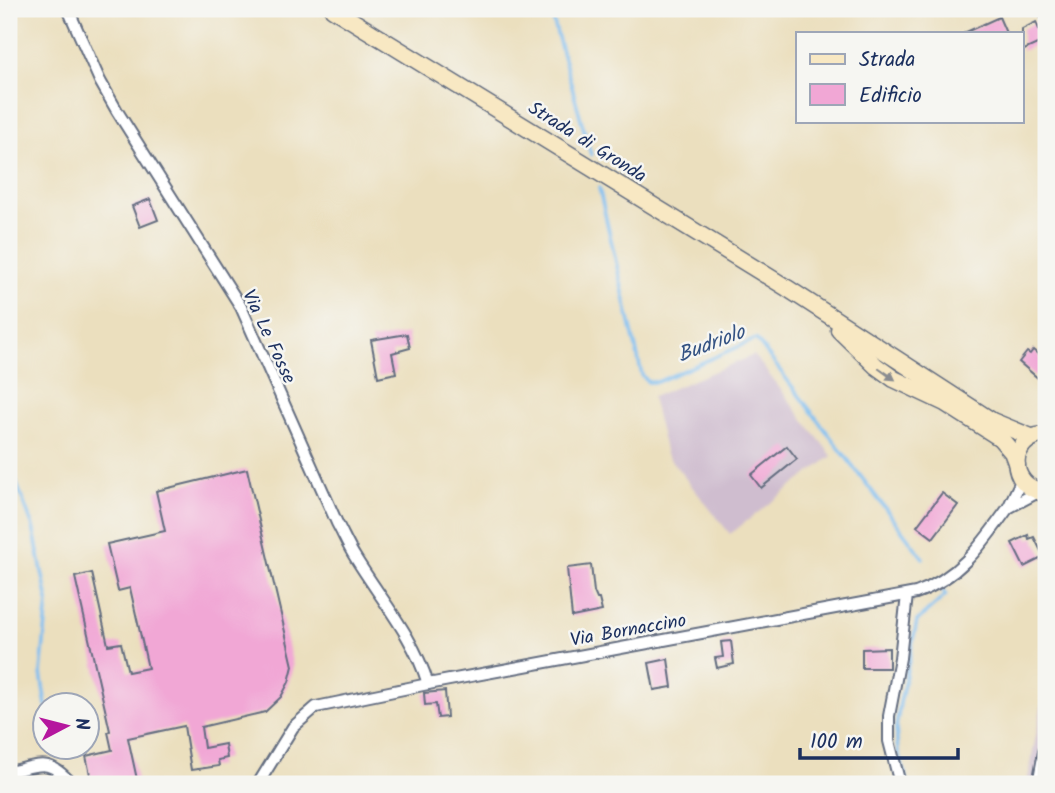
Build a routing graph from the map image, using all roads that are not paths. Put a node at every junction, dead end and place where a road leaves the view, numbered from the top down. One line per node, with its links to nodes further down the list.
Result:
1 (68, 9): 11 (street, Via Le Fosse)
2 (333, 9): 5 (main road, Strada di Gronda)
3 (1042, 9): 4 (street)
4 (1046, 15)
5 (820, 311): 6 (main road, Strada di Gronda); 7 (main road, Strada di Gronda, one-way to 7)
6 (1039, 436): 7 (main road)
7 (1019, 472): 8 (main road); 9 (street, Via Bornaccino)
8 (1043, 493): 9 (street, Via Bornaccino)
9 (1008, 508): 10 (street, Via Bornaccino)
10 (907, 596): 11 (street, Via Bornaccino); 16 (street)
11 (428, 684): 15 (street, Via Bornaccino)
12 (1046, 741): 17 (street)
13 (9, 772): 14 (street)
14 (72, 784)
15 (258, 784)
16 (900, 784)
17 (1038, 784)

